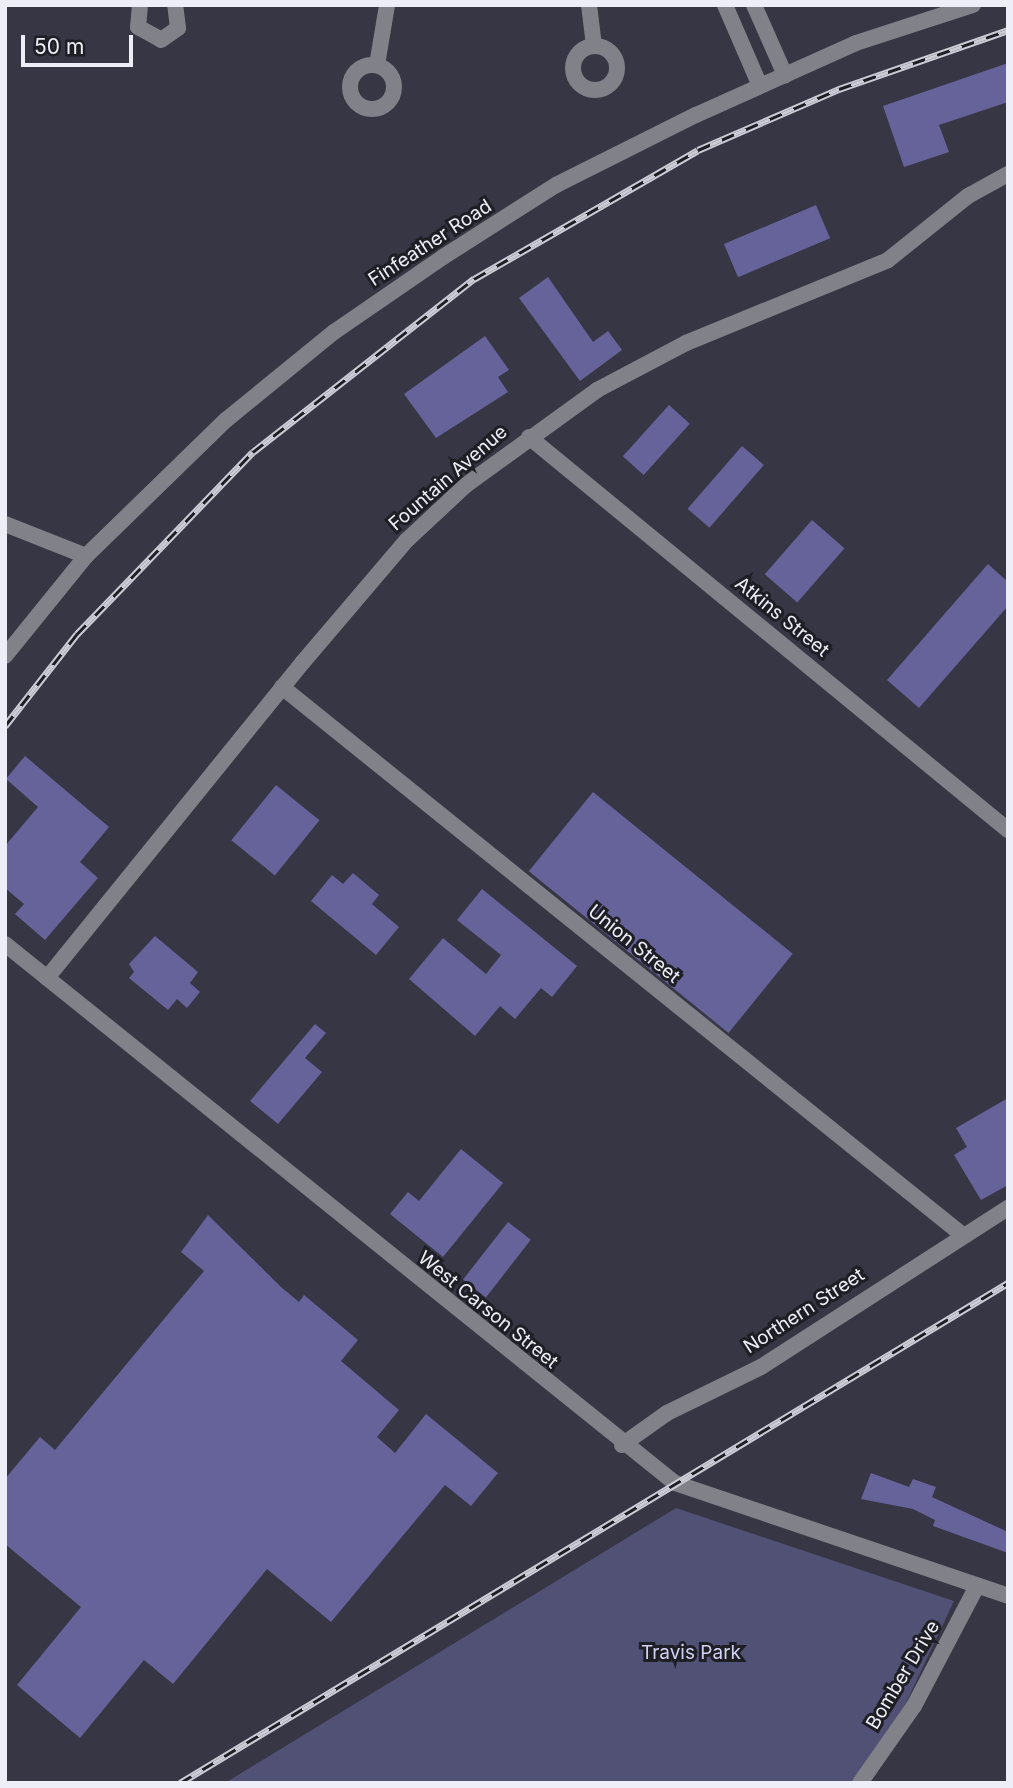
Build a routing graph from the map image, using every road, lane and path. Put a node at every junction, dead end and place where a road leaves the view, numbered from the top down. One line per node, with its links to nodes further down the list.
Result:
1 (140, 5): 2 (street)
2 (176, 5)
3 (387, 5): 9 (street)
4 (589, 5): 8 (street)
5 (724, 5): 11 (street)
6 (754, 5): 10 (street)
7 (973, 5): 10 (street, Finfeather Road)
8 (594, 46)
9 (377, 65)
10 (785, 75): 11 (street, Finfeather Road)
11 (760, 86): 15 (street, Finfeather Road)
12 (1008, 174): 13 (street, Fountain Avenue)
13 (529, 437): 17 (street, Fountain Avenue); 18 (street, Atkins Street)
14 (5, 524): 15 (street)
15 (86, 556): 16 (street, Finfeather Road)
16 (5, 656)
17 (282, 687): 20 (street, Fountain Avenue); 22 (street, Union Street)
18 (1008, 830)
19 (5, 944): 20 (street, West Carson Street)
20 (47, 978): 23 (street, West Carson Street)
21 (1008, 1208): 22 (street, Northern Street)
22 (960, 1233): 23 (street, Northern Street)
23 (622, 1445): 24 (street, West Carson Street)
24 (976, 1586): 25 (street, West Carson Street); 26 (street, Bomber Drive)
25 (1008, 1596)
26 (860, 1783)

